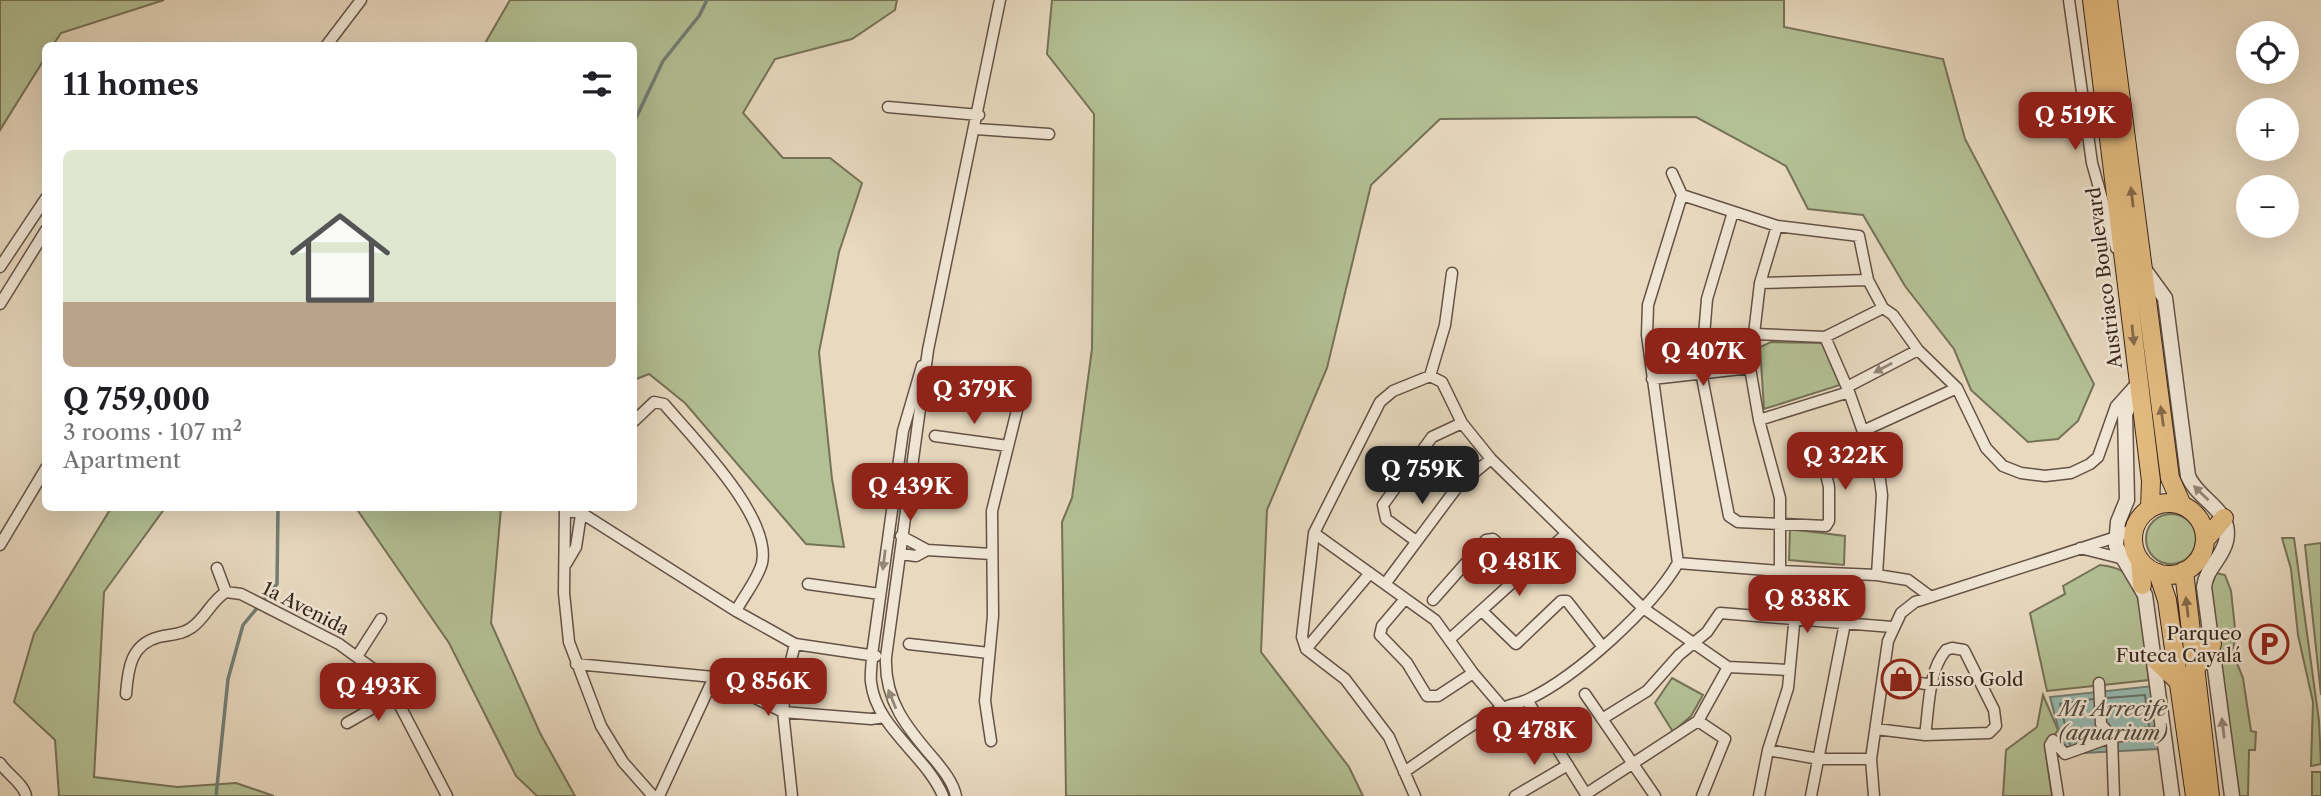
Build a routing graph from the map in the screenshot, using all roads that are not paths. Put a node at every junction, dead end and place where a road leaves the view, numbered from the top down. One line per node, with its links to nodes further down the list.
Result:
1 (361, 0): 6 (street)
2 (1000, 0): 8 (street)
3 (2069, 0): 22 (street)
4 (2092, 0): 22 (main road, Austriaco Boulevard)
5 (2108, 0): 17 (main road, Austriaco Boulevard, one-way to 5)
6 (329, 42)
7 (888, 107): 8 (street)
8 (979, 115): 9 (street)
9 (975, 129): 10 (street); 27 (street)
10 (1049, 134)
11 (1672, 173): 12 (street)
12 (1682, 195): 14 (street); 32 (street)
13 (42, 204): 18 (street)
14 (1733, 212): 15 (street); 30 (street)
15 (1777, 226): 20 (street); 21 (street)
16 (42, 236): 23 (street)
17 (2141, 265): 45 (main road, Austriaco Boulevard, one-way to 17); 50 (street, one-way to 17)
18 (0, 267)
19 (1452, 272): 31 (street)
20 (1868, 281): 21 (street); 24 (street)
21 (1760, 283): 25 (street)
22 (2128, 294): 33 (main road, Austriaco Boulevard, one-way to 33)
23 (0, 304)
24 (1883, 308): 26 (street); 28 (street)
25 (1755, 334): 26 (street); 29 (street)
26 (1825, 337): 36 (street)
27 (928, 350): 55 (street); 56 (street)
28 (1918, 350): 35 (street); 36 (street, one-way to 36)
29 (1751, 368): 30 (street); 38 (street)
30 (1701, 372): 32 (street); 51 (street)
31 (1430, 376): 39 (street); 53 (street)
32 (1652, 379): 67 (street)
33 (2138, 381): 35 (street); 46 (main road, Austriaco Boulevard); 57 (street)
34 (1024, 382): 42 (street)
35 (1957, 388): 40 (street)
36 (1848, 390): 38 (street); 40 (street)
37 (637, 418): 86 (street)
38 (1759, 420): 51 (street)
39 (1462, 423): 43 (street); 59 (street)
40 (1864, 435): 51 (street); 76 (street)
41 (935, 436): 42 (street)
42 (1009, 446): 64 (street)
43 (1492, 459): 54 (street); 59 (street)
44 (42, 475): 60 (street)
45 (2182, 506): 46 (main road); 58 (main road)
46 (2150, 508): 52 (main road)
47 (565, 511): 68 (street)
48 (581, 511): 68 (street)
49 (583, 511): 86 (street)
50 (2224, 518): 58 (main road); 96 (street)
51 (1781, 525): 71 (street)
52 (2135, 527): 57 (street); 66 (main road)
53 (1314, 533): 74 (street); 98 (street)
54 (1567, 533): 70 (street); 85 (street)
55 (887, 535): 56 (street); 81 (street, one-way to 81)
56 (904, 537): 62 (street); 63 (street)
57 (2116, 537): 61 (street); 65 (street)
58 (2205, 540): 72 (main road)
59 (1416, 541): 78 (street)
60 (0, 545)
61 (2080, 548): 65 (street); 82 (street)
62 (927, 550): 63 (street); 64 (street)
63 (901, 554): 102 (street)
64 (991, 554): 99 (street)
65 (2122, 560): 66 (street); 79 (street)
66 (2140, 560): 75 (main road); 79 (main road)
67 (1678, 563): 71 (street); 85 (street)
68 (566, 564): 104 (street)
69 (217, 568): 80 (street)
70 (1527, 569): 84 (street); 87 (street)
71 (1780, 571): 73 (street)
72 (2183, 571): 75 (main road); 110 (main road, one-way to 72)
73 (1799, 572): 76 (street); 88 (street)
74 (1370, 573): 78 (street); 98 (street)
75 (2158, 573): 110 (main road)
76 (1877, 575): 82 (street)
77 (808, 584): 81 (street)
78 (1385, 584): 83 (street)
79 (2142, 585): 103 (street)
80 (226, 592): 101 (street, 1a Avenida); 113 (street)
81 (880, 594): 100 (street)
82 (1931, 597): 91 (street)
83 (1405, 599): 92 (street); 107 (street)
84 (1433, 600)
85 (1643, 608): 93 (street); 97 (street)
86 (736, 611): 94 (street)
87 (1482, 611): 92 (street); 97 (street)
88 (1796, 617): 90 (street); 93 (street); 106 (street)
89 (381, 619): 101 (street)
90 (1845, 623): 91 (street); 129 (street)
91 (1892, 627): 109 (street)
92 (1451, 638): 107 (street)
93 (1693, 643): 105 (street); 120 (street)
94 (795, 644): 100 (street); 118 (street)
95 (909, 644): 99 (street)
96 (2212, 644): 110 (main road); 155 (street, one-way to 96)
97 (1602, 646): 116 (street)
98 (1306, 649): 134 (street)
99 (989, 653): 127 (street)
100 (872, 655): 102 (street); 119 (street)
101 (358, 656): 115 (street, 1a Avenida)
102 (886, 657): 144 (street, one-way to 102)
103 (2156, 660): 110 (main road); 124 (street)
104 (576, 664): 108 (street); 140 (street)
105 (1728, 667): 106 (street); 121 (street)
106 (1790, 670): 128 (street)
107 (1473, 673): 117 (street)
108 (714, 677): 118 (street); 141 (street)
109 (1883, 677): 112 (street); 123 (street)
110 (2187, 677): 153 (main road); 154 (main road)
111 (2099, 683): 126 (street)
112 (1932, 685): 125 (street); 125 (street)
113 (125, 694)
114 (1585, 694): 120 (street)
115 (394, 696): 122 (street); 139 (street, 1a Avenida)
116 (1527, 700): 117 (street); 133 (street)
117 (1503, 708): 134 (street)
118 (783, 712): 119 (street); 142 (street)
119 (884, 717): 143 (street)
120 (1602, 719): 132 (street)
121 (1698, 721): 132 (street); 137 (street)
122 (347, 723)
123 (1875, 729): 125 (street); 130 (street)
124 (2164, 731): 126 (street); 152 (street)
125 (1925, 735)
126 (2112, 737): 150 (street); 151 (street)
127 (991, 741)
128 (1768, 750): 129 (street); 147 (street)
129 (1819, 759): 130 (street); 148 (street)
130 (1871, 760): 149 (street)
131 (0, 763): 138 (street)
132 (1633, 763): 136 (street); 146 (street)
133 (1568, 765): 135 (street); 136 (street)
134 (1404, 772): 145 (street)
135 (1521, 795)
136 (1587, 795)
137 (1701, 795)
138 (26, 796)
139 (447, 796)
140 (653, 796)
141 (659, 796)
142 (792, 796)
143 (943, 796)
144 (956, 796)
145 (1415, 796)
146 (1655, 796)
147 (1759, 796)
148 (1811, 796)
149 (1874, 796)
150 (2059, 796)
151 (2114, 796)
152 (2172, 796)
153 (2195, 796)
154 (2210, 796)
155 (2232, 796)

